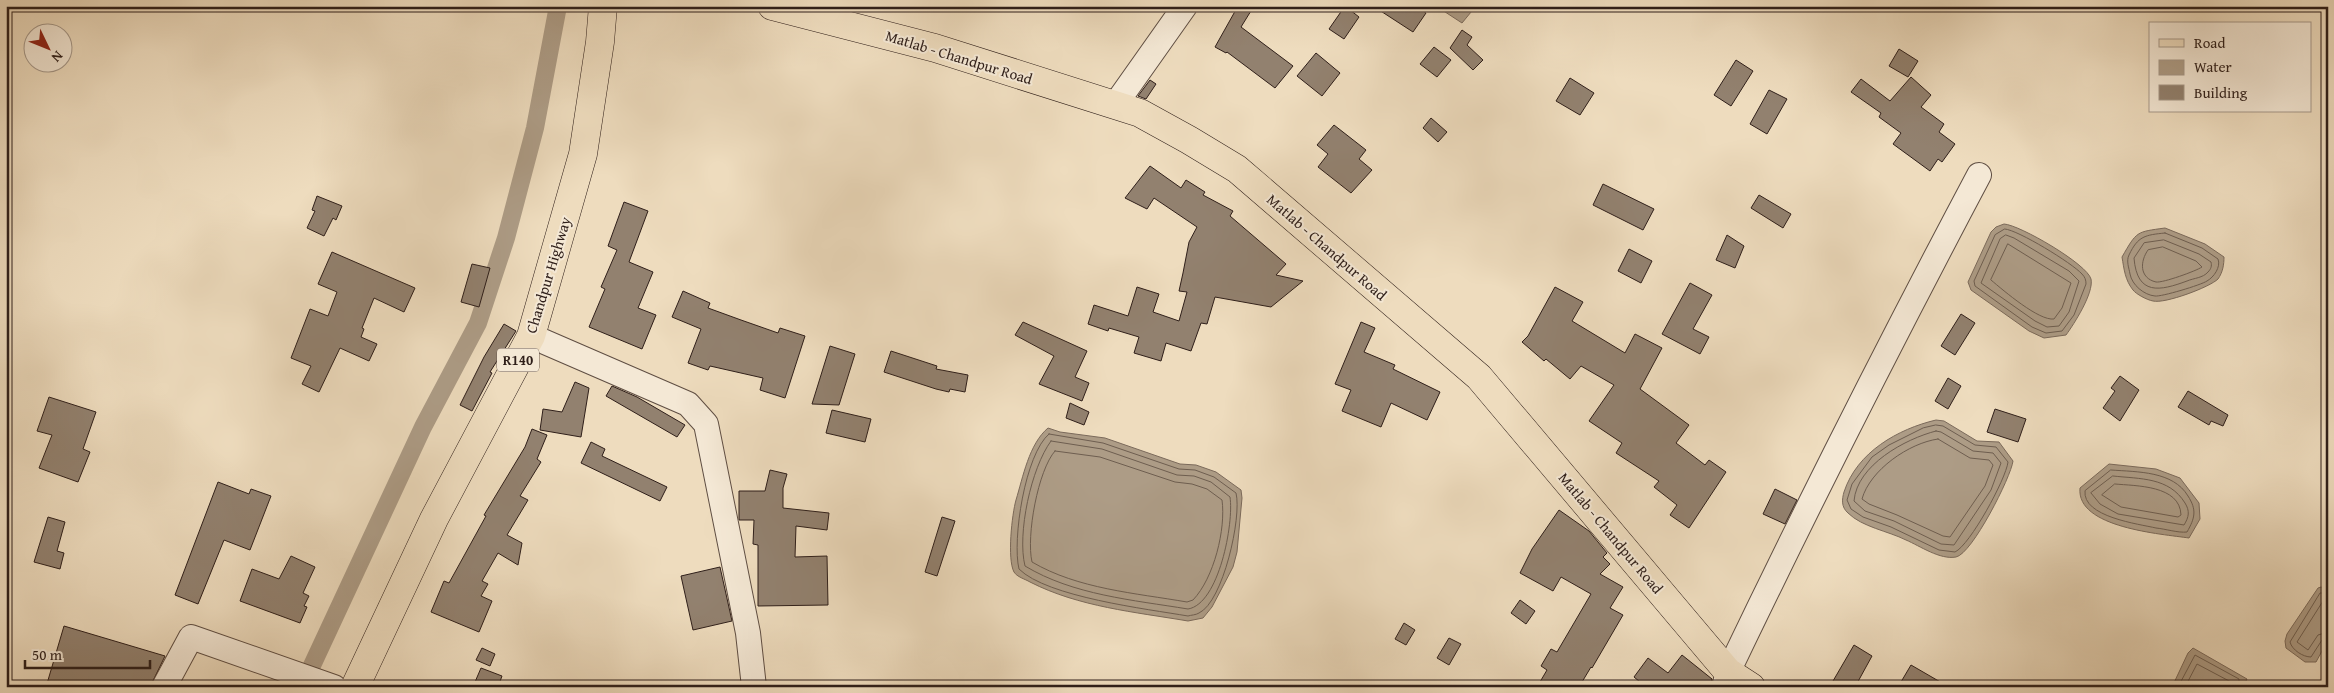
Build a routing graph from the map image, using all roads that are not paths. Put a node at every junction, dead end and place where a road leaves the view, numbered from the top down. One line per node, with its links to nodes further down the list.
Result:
1 (603, 6): 6 (main road, Chandpur Highway / R140)
2 (772, 6): 4 (main road, Matlab - Chandpur Road)
3 (1185, 6): 4 (street)
4 (1115, 105): 7 (main road, Matlab - Chandpur Road)
5 (1979, 175): 7 (street)
6 (531, 336): 10 (main road, Chandpur Highway / R140); 11 (street)
7 (1726, 680): 12 (main road, Matlab - Chandpur Road)
8 (330, 685): 9 (street)
9 (164, 687)
10 (355, 687)
11 (754, 687)
12 (1751, 687)

